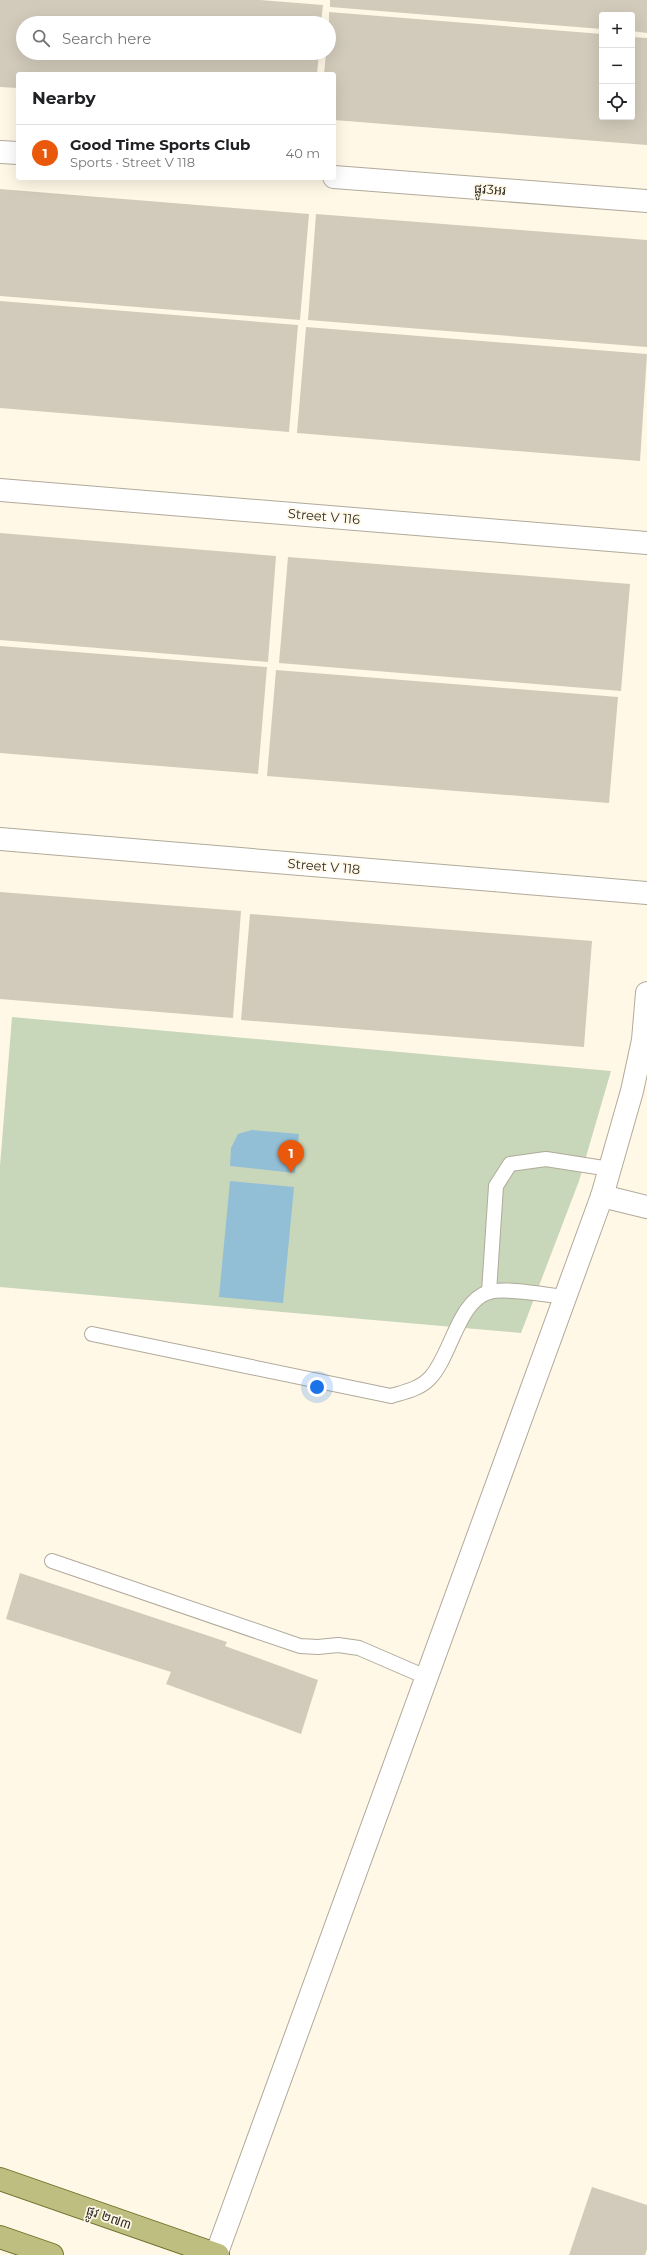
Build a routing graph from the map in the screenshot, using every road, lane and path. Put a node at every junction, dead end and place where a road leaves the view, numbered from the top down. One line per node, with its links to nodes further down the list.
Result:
1 (0, 152): 2 (street)
2 (16, 153)
3 (336, 177): 4 (street, ផ្លូវ3អរ)
4 (647, 201)
5 (0, 490): 6 (street, Street V 116)
6 (647, 543)
7 (0, 839): 8 (street, Street V 118)
8 (647, 893)
9 (647, 993): 10 (street)
10 (610, 1169): 11 (street); 13 (lane)
11 (602, 1196): 12 (street); 14 (street)
12 (647, 1207)
13 (488, 1292): 14 (lane); 15 (lane)
14 (565, 1297): 17 (street)
15 (92, 1334)
16 (52, 1560): 17 (lane)
17 (426, 1677): 21 (street)
18 (0, 2179): 21 (main road, ផ្លូវ ២៧៣)
19 (0, 2237): 20 (main road)
20 (52, 2255)
21 (217, 2255)

